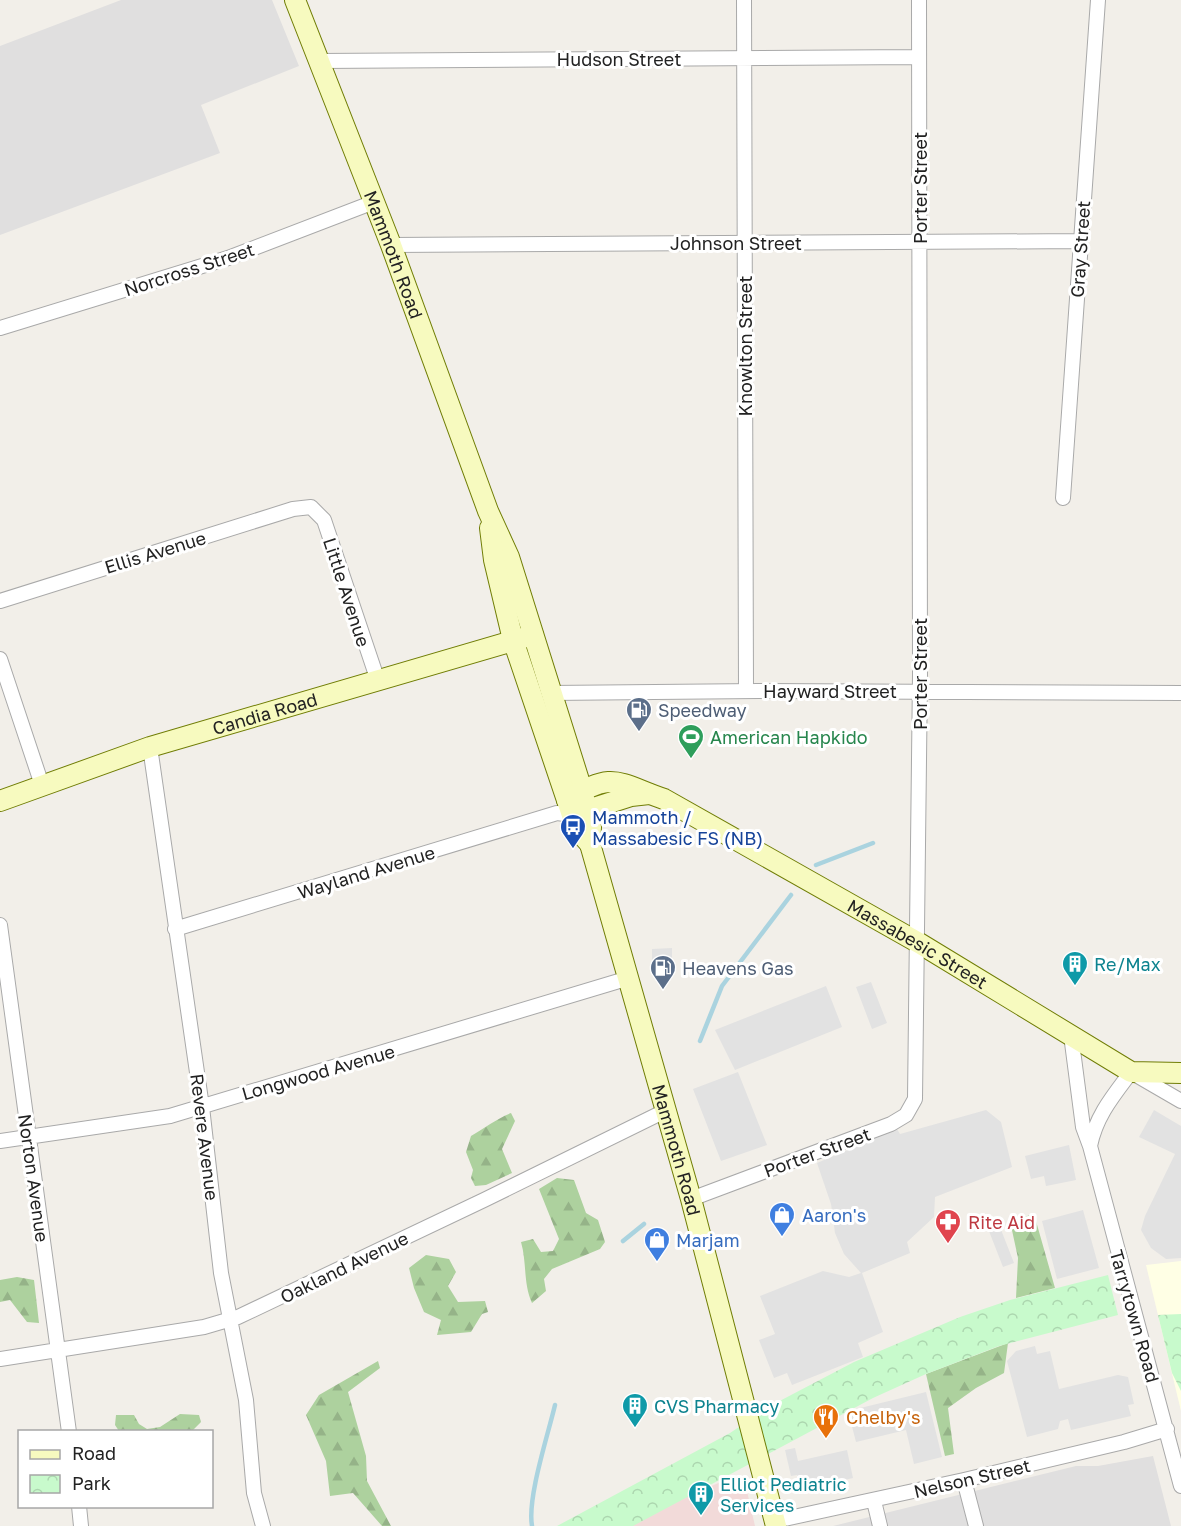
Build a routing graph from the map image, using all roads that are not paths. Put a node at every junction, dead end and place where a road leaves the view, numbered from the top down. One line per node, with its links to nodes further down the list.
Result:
1 (295, 0): 7 (main road, Mammoth Road)
2 (744, 0): 6 (street, Knowlton Street)
3 (919, 0): 5 (street, Porter Street)
4 (1098, 0): 10 (street, Gray Street)
5 (919, 57): 6 (street, Hudson Street); 9 (street, Porter Street)
6 (745, 59): 7 (street, Hudson Street); 11 (street, Knowlton Street)
7 (320, 60): 8 (main road, Mammoth Road)
8 (374, 202): 12 (main road, Mammoth Road); 13 (street, Norcross Street)
9 (921, 241): 10 (street, Johnson Street); 11 (street, Johnson Street); 23 (street, Porter Street)
10 (1081, 241): 14 (street, Gray Street)
11 (746, 244): 12 (street, Johnson Street); 22 (street, Knowlton Street)
12 (391, 245): 16 (main road, Mammoth Road)
13 (0, 328)
14 (1063, 498)
15 (311, 507): 17 (street, Ellis Avenue); 21 (street, Little Avenue)
16 (488, 511): 18 (main road, Mammoth Road); 19 (main road, Mammoth Road)
17 (0, 601)
18 (533, 634): 19 (main road, Candia Road); 24 (main road, Mammoth Road)
19 (513, 640): 21 (main road, Candia Road); 29 (main road, Mammoth Road)
20 (0, 660): 27 (street)
21 (378, 681): 26 (main road, Candia Road)
22 (746, 691): 23 (street, Hayward Street); 24 (street, Hayward Street)
23 (920, 692): 25 (street, Hayward Street); 32 (street, Porter Street)
24 (550, 693): 29 (main road, Mammoth Road)
25 (1181, 693)
26 (150, 747): 27 (main road, Candia Road); 31 (street, Revere Avenue)
27 (42, 785): 28 (main road, Candia Road)
28 (0, 801)
29 (573, 806): 31 (street, Wayland Avenue); 32 (main road, Massabesic Street); 33 (main road, Mammoth Road)
30 (0, 925): 40 (street, Norton Avenue)
31 (175, 929): 38 (street, Revere Avenue)
32 (919, 943): 34 (main road, Massabesic Street); 43 (street, Porter Street)
33 (629, 978): 38 (street, Longwood Avenue); 39 (main road, Mammoth Road)
34 (1071, 1035): 35 (main road, Massabesic Street); 42 (street, Tarrytown Road)
35 (1131, 1072): 36 (main road); 37 (street, Massabesic Street); 42 (street)
36 (1181, 1073)
37 (1181, 1101)
38 (202, 1107): 40 (street, Longwood Avenue); 44 (street, Revere Avenue)
39 (666, 1110): 43 (main road, Mammoth Road); 44 (street, Oakland Avenue)
40 (29, 1137): 41 (street, Longwood Avenue); 45 (street, Norton Avenue)
41 (0, 1141)
42 (1090, 1146): 47 (street, Tarrytown Road)
43 (691, 1199): 53 (main road, Mammoth Road)
44 (228, 1320): 45 (street, Oakland Avenue); 55 (street, Revere Avenue)
45 (58, 1351): 46 (street, Oakland Avenue); 48 (street, Norton Avenue)
46 (0, 1359)
47 (1167, 1429): 49 (street, Nelson Street); 50 (street, Tarrytown Road)
48 (69, 1430)
49 (964, 1480): 51 (street, Nelson Street); 57 (street)
50 (1181, 1486)
51 (874, 1501): 53 (street, Nelson Street); 56 (street)
52 (79, 1508): 54 (street)
53 (775, 1524)
54 (81, 1526)
55 (263, 1526)
56 (879, 1526)
57 (976, 1526)

